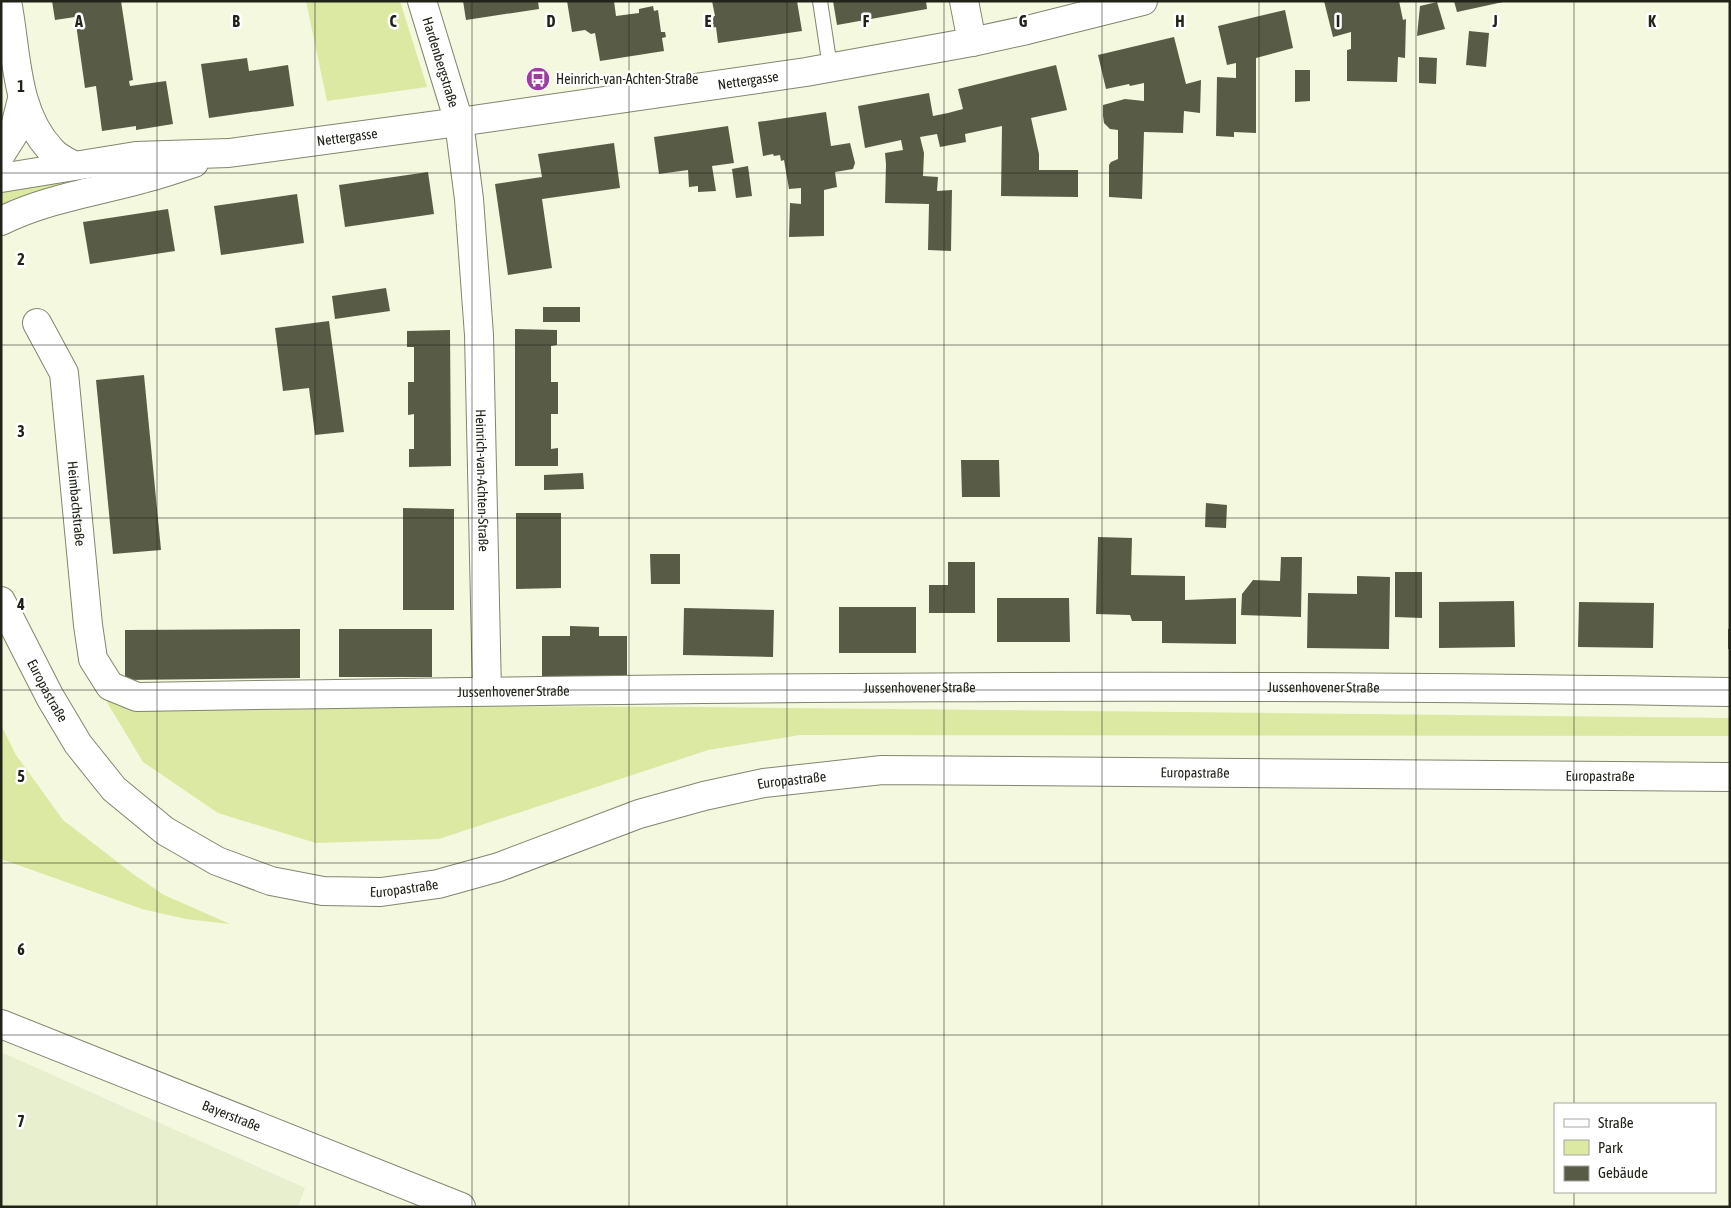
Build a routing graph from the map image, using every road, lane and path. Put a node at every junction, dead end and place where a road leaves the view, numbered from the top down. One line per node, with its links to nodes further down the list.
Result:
1 (7, 1): 8 (street)
2 (422, 1): 9 (street, Hardenbergstraße)
3 (820, 1): 7 (lane)
4 (964, 1): 6 (street)
5 (1143, 1): 6 (street, Nettergasse)
6 (972, 42): 7 (street, Nettergasse)
7 (830, 67): 9 (street, Nettergasse)
8 (22, 99): 11 (street); 12 (street)
9 (459, 122): 10 (street, Nettergasse); 18 (street, Heinrich-van-Achten-Straße)
10 (229, 153): 12 (street, Nettergasse); 14 (street, Nettergasse)
11 (1, 154)
12 (73, 165): 13 (street, Nettergasse)
13 (1, 178)
14 (1, 220)
15 (37, 323): 17 (street, Heimbachstraße)
16 (2, 601): 20 (street, Europastraße)
17 (110, 686): 18 (street, Jussenhovener Straße)
18 (486, 691): 19 (street, Jussenhovener Straße)
19 (1730, 692)
20 (1730, 776)
21 (1, 1024): 22 (street, Bayerstraße)
22 (461, 1207)

